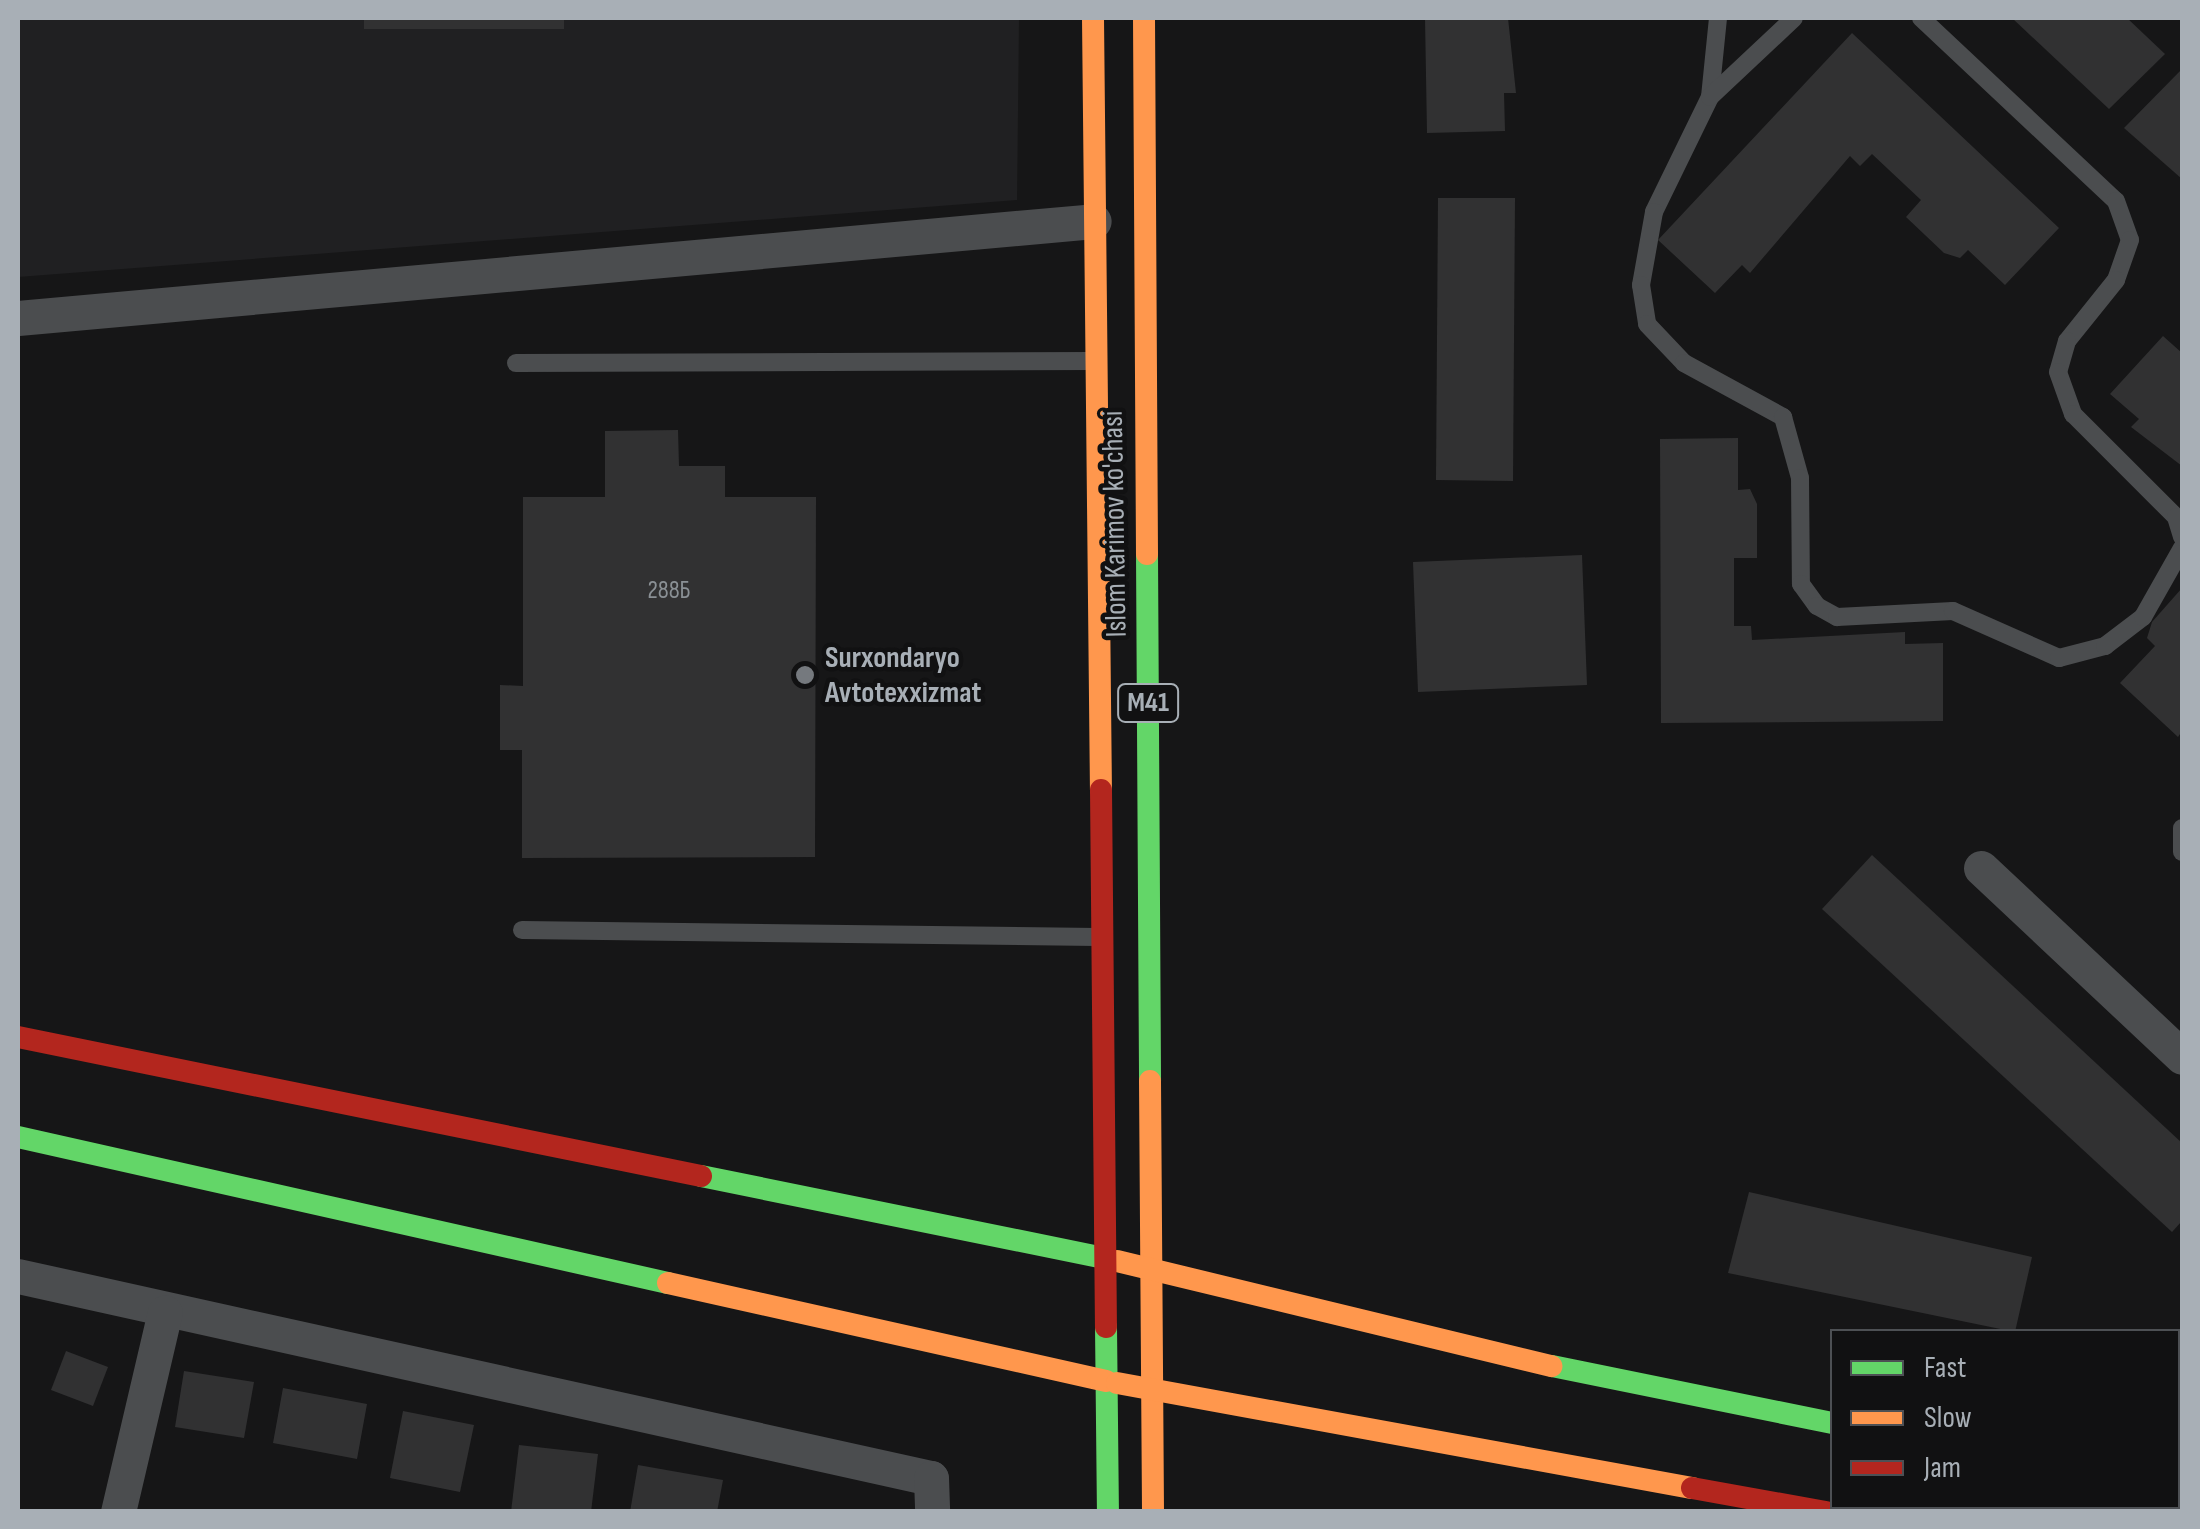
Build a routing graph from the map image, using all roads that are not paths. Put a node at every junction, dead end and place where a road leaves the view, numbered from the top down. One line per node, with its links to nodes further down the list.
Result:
1 (1094, 18): 7 (main road, Islom Karimov ko'chasi / M41)
2 (1144, 18): 22 (main road, Islom Karimov ko'chasi / M41)
3 (1718, 18): 6 (lane)
4 (1794, 18): 6 (lane)
5 (1921, 18): 11 (lane)
6 (1710, 98): 12 (lane)
7 (1094, 221): 8 (street); 9 (main road, Islom Karimov ko'chasi / M41)
8 (18, 318)
9 (1094, 361): 10 (lane); 17 (main road, Islom Karimov ko'chasi / M41)
10 (516, 363)
11 (2182, 536)
12 (2182, 548)
13 (2182, 828): 14 (lane)
14 (2182, 852)
15 (1981, 868): 19 (street)
16 (522, 930): 17 (lane)
17 (1103, 936): 21 (main road, Islom Karimov ko'chasi / M41)
18 (18, 1037): 21 (main road)
19 (2182, 1057)
20 (18, 1137): 25 (main road)
21 (1103, 1258): 22 (main road); 25 (main road, Islom Karimov ko'chasi / M41)
22 (1152, 1267): 26 (main road, Islom Karimov ko'chasi / M41); 27 (main road)
23 (18, 1276): 24 (street)
24 (165, 1312): 28 (street); 29 (street)
25 (1106, 1380): 26 (main road); 30 (main road, M41)
26 (1152, 1389): 31 (main road, M41); 32 (main road)
27 (1830, 1423)
28 (118, 1512)
29 (932, 1512)
30 (1108, 1512)
31 (1153, 1512)
32 (1826, 1512)

